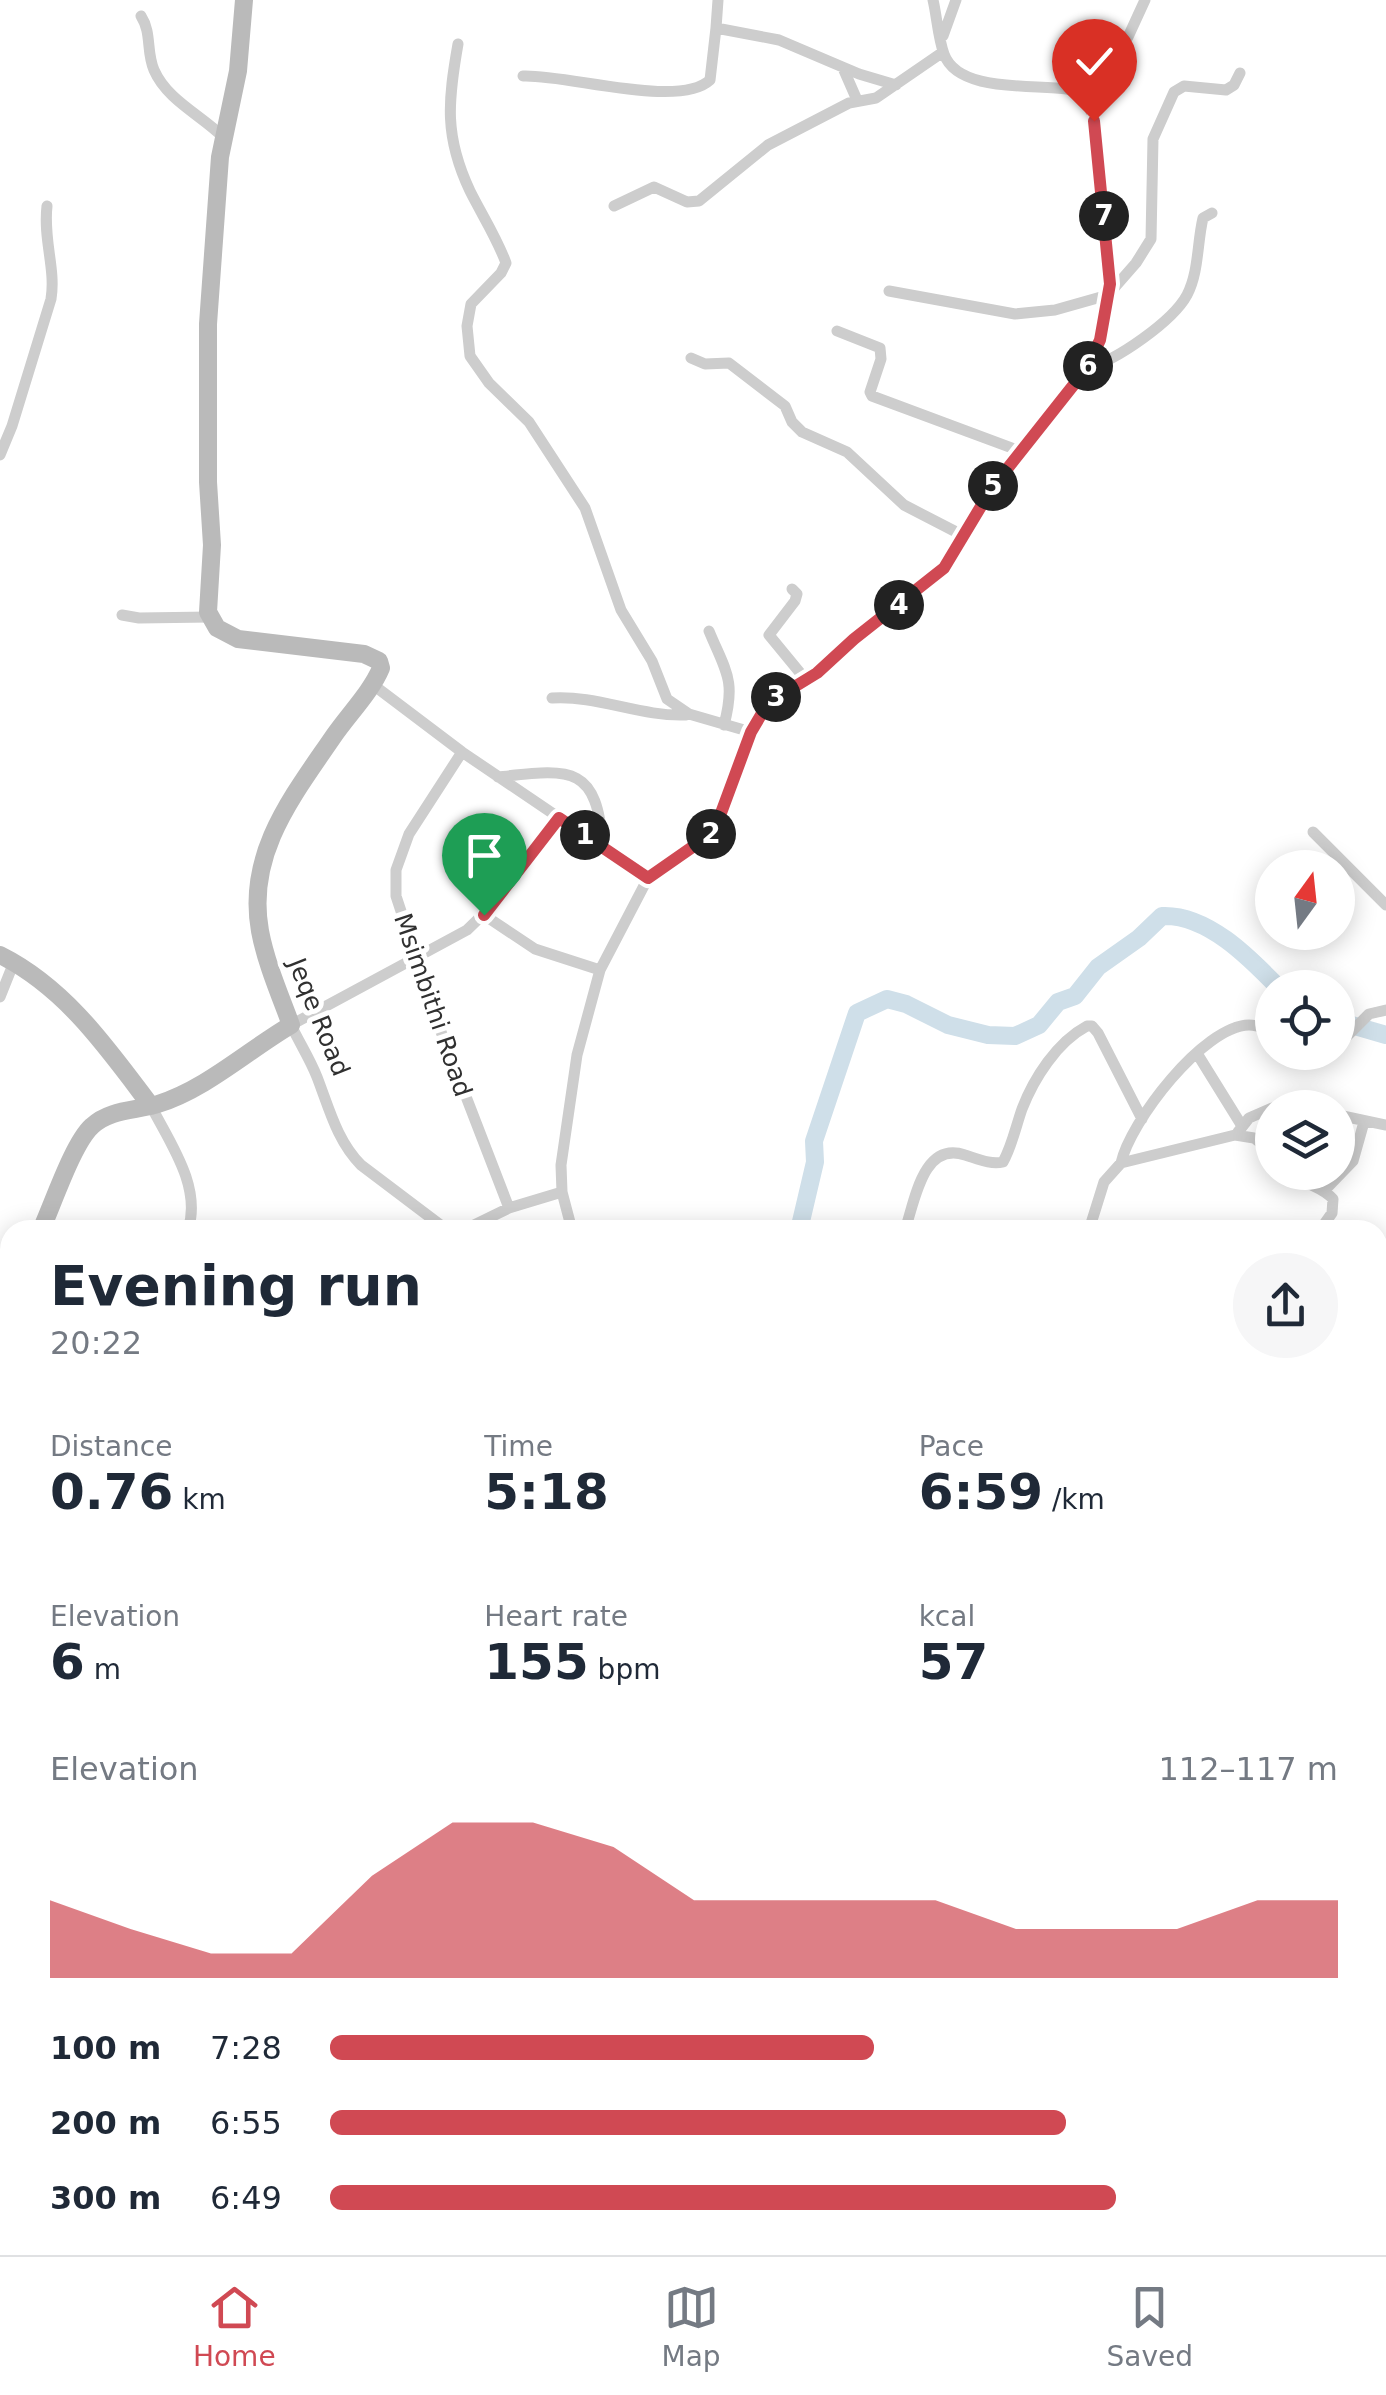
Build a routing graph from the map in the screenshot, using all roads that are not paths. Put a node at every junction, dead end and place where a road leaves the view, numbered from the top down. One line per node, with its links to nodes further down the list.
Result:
1 (718, 0): 7 (street)
2 (934, 0): 9 (street)
3 (956, 0): 9 (street)
4 (1145, 0): 14 (street)
5 (243, 2): 16 (street)
6 (141, 16): 16 (street)
7 (716, 28): 10 (street); 12 (street)
8 (458, 44): 35 (street)
9 (942, 46): 13 (street); 14 (street)
10 (843, 68): 13 (street); 15 (street)
11 (1240, 72): 21 (street)
12 (524, 76)
13 (896, 85): 15 (street)
14 (1061, 88): 21 (street)
15 (856, 100): 18 (street)
16 (223, 136): 30 (street)
17 (47, 206): 26 (street)
18 (614, 206)
19 (1212, 213): 24 (street)
20 (889, 291): 21 (street)
21 (1108, 295): 24 (street)
22 (837, 331): 25 (street)
23 (692, 358): 27 (street)
24 (1087, 368): 25 (street)
25 (1020, 451): 27 (street)
26 (0, 454)
27 (964, 536): 32 (street)
28 (792, 589): 32 (street)
29 (122, 615): 30 (street)
30 (210, 617): 33 (street)
31 (710, 631): 36 (street)
32 (806, 680): 37 (street)
33 (372, 684): 38 (street); 51 (street, Jeqe Road)
34 (552, 698): 35 (street)
35 (689, 714): 36 (street)
36 (724, 725): 37 (street)
37 (751, 732): 43 (street)
38 (462, 752): 39 (street); 47 (street, Msimbithi Road)
39 (498, 777): 40 (street); 42 (street)
40 (559, 818): 42 (street); 45 (street)
41 (1313, 832): 44 (street)
42 (604, 848): 43 (street)
43 (648, 878): 48 (street)
44 (1386, 905)
45 (484, 915): 47 (street); 48 (street)
46 (7, 958): 49 (street); 55 (street)
47 (418, 959): 51 (street); 67 (street, Msimbithi Road)
48 (600, 970): 66 (street)
49 (0, 997)
50 (1386, 1010): 53 (street)
51 (290, 1025): 55 (street); 70 (street, Jeqe Road)
52 (1255, 1026): 54 (street)
53 (1355, 1028)
54 (1198, 1054): 57 (street); 61 (street)
55 (151, 1106): 68 (street); 69 (street)
56 (1255, 1115): 61 (street)
57 (1142, 1119): 64 (street); 73 (street)
58 (1355, 1120): 59 (street)
59 (1364, 1122): 60 (street); 63 (street)
60 (1386, 1126)
61 (1238, 1131): 62 (street); 64 (street)
62 (1255, 1139)
63 (1355, 1154)
64 (1121, 1163): 74 (street)
65 (1324, 1190): 75 (street)
66 (562, 1192): 67 (street); 72 (street)
67 (509, 1208): 71 (street)
68 (45, 1220)
69 (190, 1220)
70 (434, 1220)
71 (484, 1220)
72 (569, 1220)
73 (908, 1220)
74 (1092, 1220)
75 (1326, 1220)

